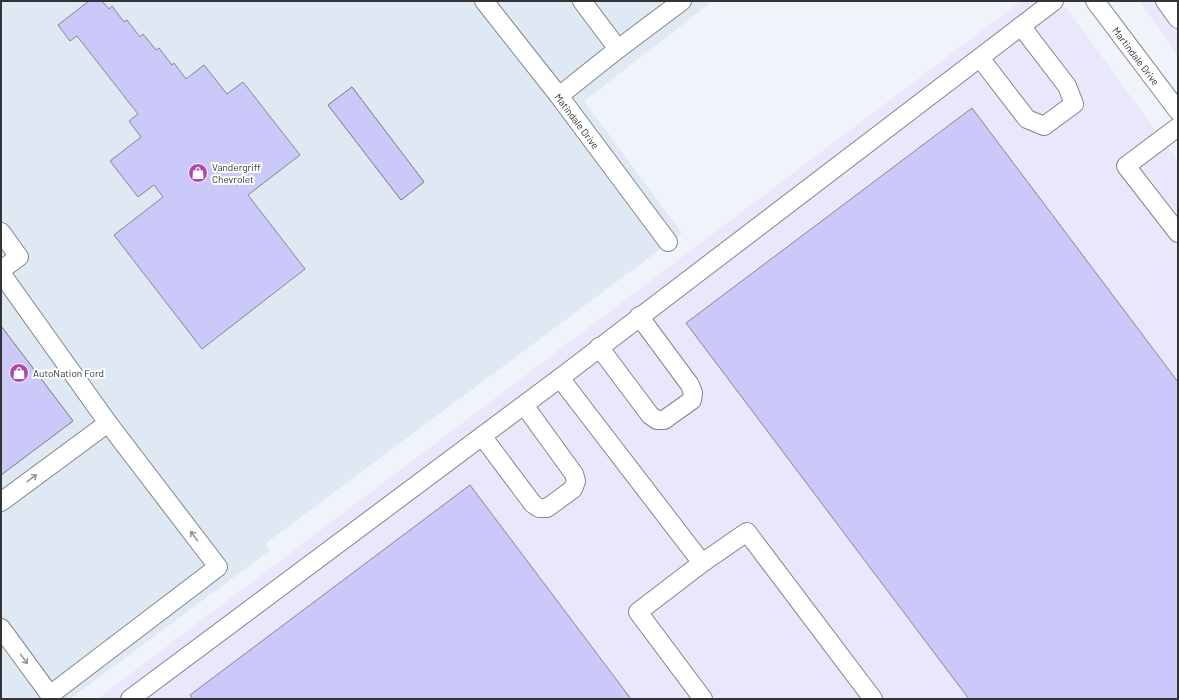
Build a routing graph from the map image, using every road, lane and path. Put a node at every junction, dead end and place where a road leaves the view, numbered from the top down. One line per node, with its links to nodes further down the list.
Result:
1 (484, 1): 11 (street, Matindale Drive)
2 (582, 1): 9 (street)
3 (682, 1): 9 (street)
4 (1054, 1): 8 (street)
5 (1095, 1): 12 (street, Martindale Drive)
6 (1165, 1): 7 (street)
7 (1178, 19)
8 (1021, 26): 10 (street); 10 (street)
9 (618, 49): 11 (street)
10 (980, 58): 19 (street)
11 (559, 96): 16 (street, Matindale Drive)
12 (1178, 111)
13 (1178, 126): 15 (street)
14 (1, 232): 17 (street)
15 (1178, 233)
16 (668, 242)
17 (1, 270)
18 (1, 273): 23 (street)
19 (639, 316): 20 (street); 20 (street)
20 (599, 347): 21 (street)
21 (560, 378): 22 (street); 26 (street)
22 (524, 405): 24 (street); 24 (street)
23 (108, 423): 25 (street, one-way to 23); 27 (street, one-way to 23)
24 (482, 436): 28 (street)
25 (1, 502)
26 (702, 563): 29 (street); 30 (street)
27 (1, 628)
28 (139, 696)
29 (703, 699)
30 (873, 699)

